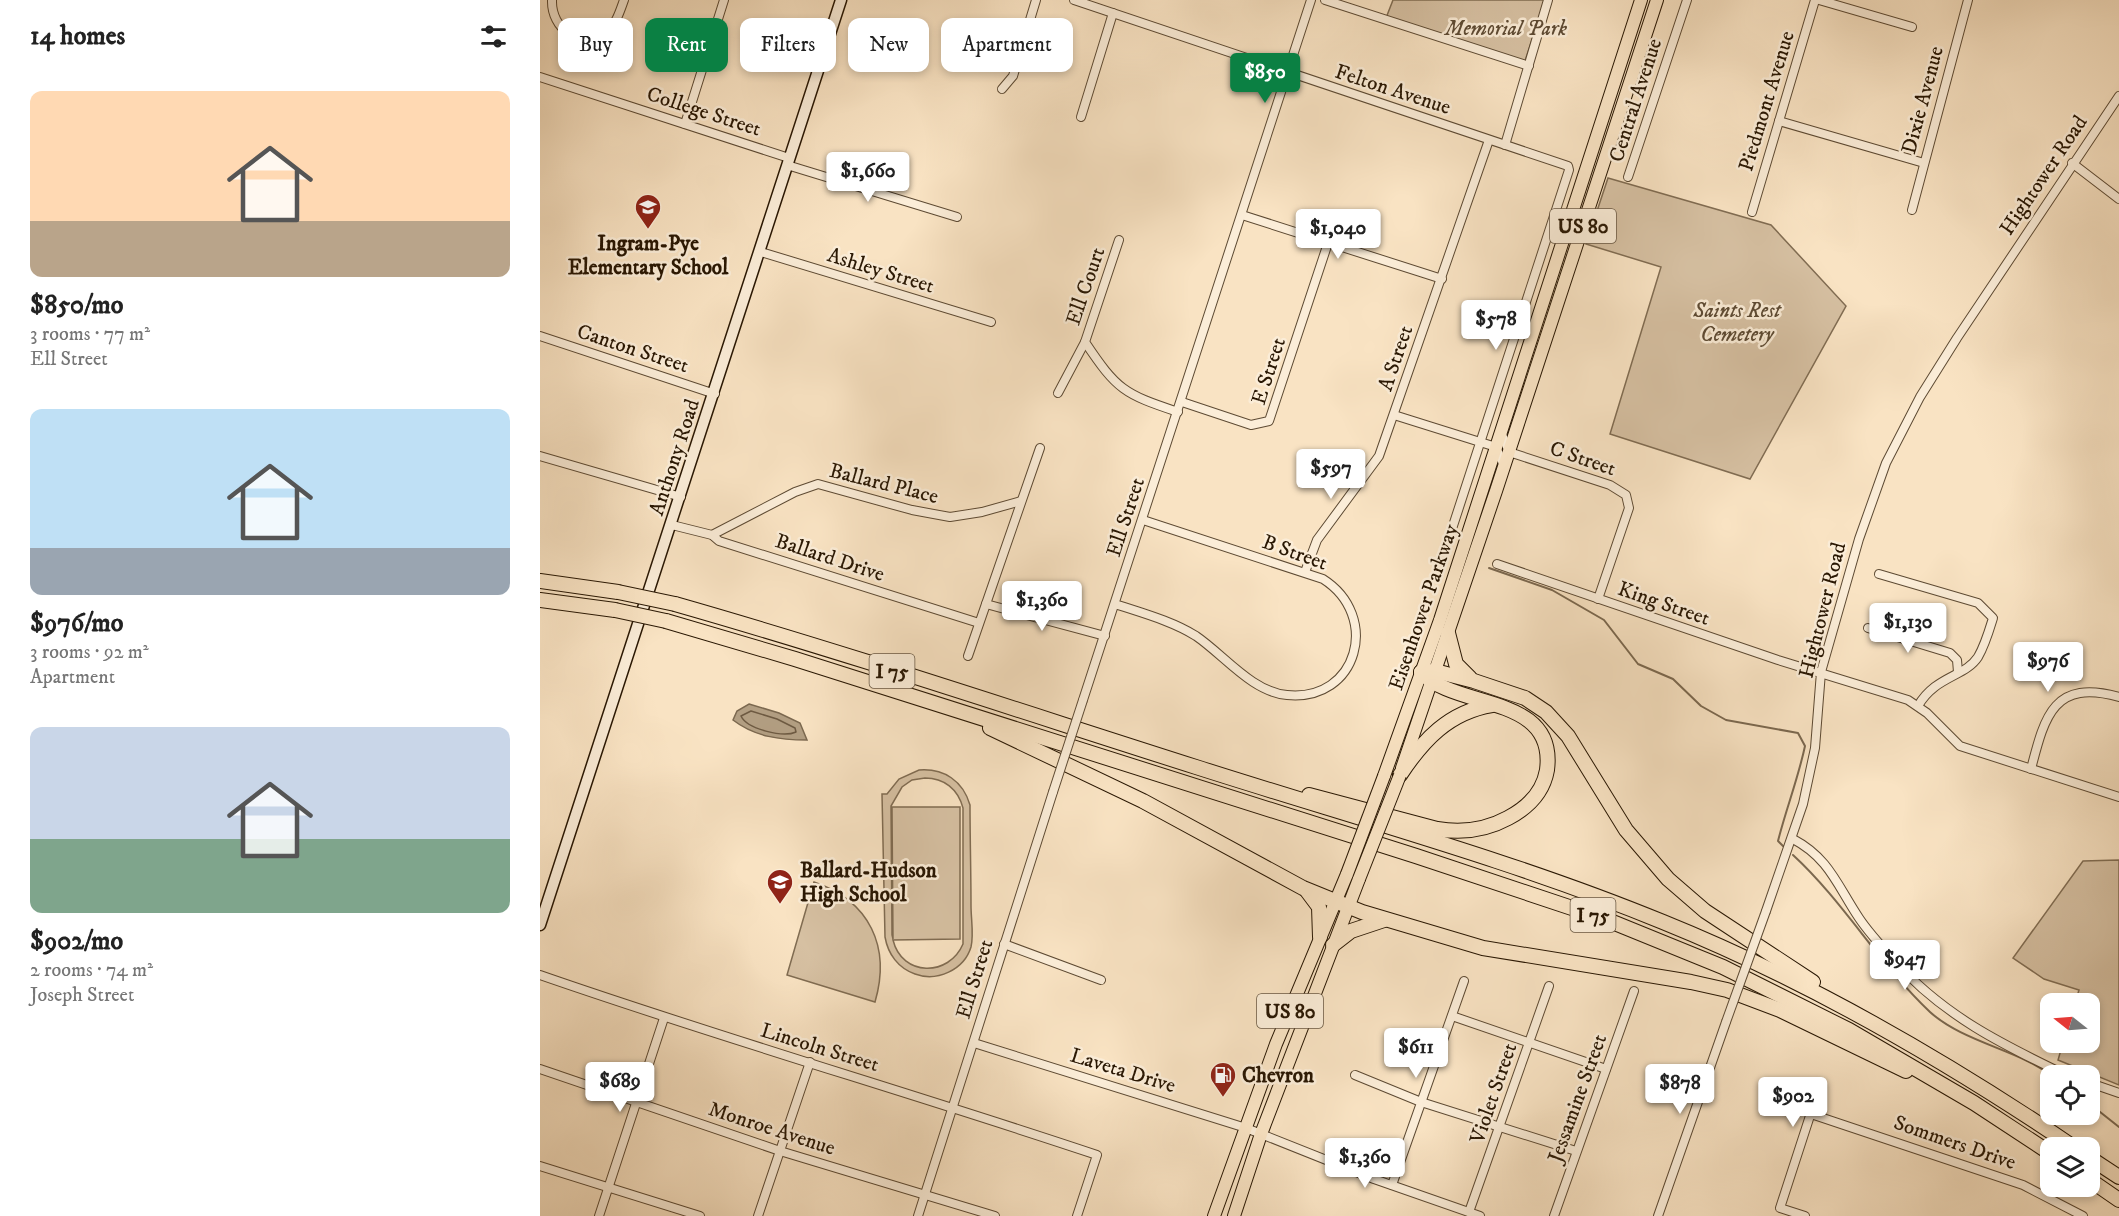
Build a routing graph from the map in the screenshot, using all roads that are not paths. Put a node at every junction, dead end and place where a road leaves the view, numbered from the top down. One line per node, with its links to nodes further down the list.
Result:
1 (552, 0): 2 (street)
2 (624, 0)
3 (724, 0): 24 (street)
4 (841, 0): 27 (street, Anthony Road)
5 (1036, 0): 20 (street)
6 (1074, 0): 15 (street, Felton Avenue)
7 (1311, 0): 18 (street, Ell Street)
8 (1325, 0): 17 (street)
9 (1548, 0): 17 (street)
10 (1641, 0): 48 (main road, Eisenhower Parkway / US 80)
11 (1657, 0): 52 (main road, Eisenhower Parkway / US 80)
12 (1687, 0): 30 (street, Central Avenue)
13 (1817, 0): 16 (street); 23 (street, Piedmont Avenue)
14 (1968, 0): 28 (street, Dixie Avenue)
15 (1113, 13): 18 (street, Felton Avenue); 22 (street)
16 (1912, 27)
17 (1529, 66): 26 (street)
18 (1288, 72): 25 (street, Felton Avenue); 34 (street, Ell Street)
19 (540, 77): 24 (street, College Street)
20 (1002, 88)
21 (2119, 96): 29 (street, Hightower Road)
22 (1081, 117)
23 (1779, 121): 28 (street); 33 (street, Piedmont Avenue)
24 (685, 124): 27 (street, College Street)
25 (1489, 140): 26 (street, Felton Avenue); 39 (street, A Street)
26 (1505, 145): 49 (street, Felton Avenue)
27 (788, 162): 35 (street); 38 (street, Anthony Road)
28 (1924, 163): 32 (street, Dixie Avenue)
29 (2072, 163): 31 (street); 74 (street, Hightower Road)
30 (1628, 177)
31 (2119, 199)
32 (1912, 210)
33 (1752, 212)
34 (1242, 215): 37 (street); 45 (street, Ell Street)
35 (957, 217)
36 (1119, 240): 42 (street, Ell Court)
37 (1328, 243): 39 (street); 45 (street, E Street)
38 (761, 252): 40 (street, Ashley Street); 44 (street, Anthony Road)
39 (1442, 279): 47 (street, A Street)
40 (991, 322)
41 (540, 336): 44 (street, Canton Street)
42 (1085, 342): 43 (street, Ell Court); 46 (street, Ell Court)
43 (1058, 393)
44 (715, 394): 55 (street, Anthony Road)
45 (1182, 402): 46 (street, Ell Street)
46 (1178, 412): 57 (street, Ell Street)
47 (1394, 415): 49 (street); 62 (street, A Street)
48 (1501, 432): 50 (main road, Eisenhower Parkway / US 80); 52 (street)
49 (1480, 442): 50 (street); 60 (street)
50 (1496, 447): 54 (street); 76 (main road, Eisenhower Parkway / US 80)
51 (1040, 448): 56 (street)
52 (1509, 452): 54 (main road, Eisenhower Parkway / US 80); 65 (street, C Street)
53 (540, 456): 55 (street)
54 (1504, 467): 71 (main road, Eisenhower Parkway / US 80)
55 (681, 497): 58 (street, Anthony Road)
56 (1021, 501): 59 (street, Ballard Place); 67 (street)
57 (1143, 520): 62 (street, B Street); 68 (street, Ell Street)
58 (672, 525): 59 (street, Ballard Drive); 90 (street, Anthony Road)
59 (712, 535): 69 (street, Ballard Drive)
60 (1450, 535)
61 (1497, 564): 65 (street, King Street)
62 (1305, 572): 68 (street, B Street)
63 (1879, 574): 75 (street)
64 (540, 581): 84 (highway, I 75, bridge)
65 (1598, 599): 74 (street, King Street)
66 (540, 600): 81 (highway, I 75, bridge)
67 (986, 604): 69 (street); 72 (street)
68 (1115, 604): 72 (street, Ell Street)
69 (979, 623): 73 (street)
70 (1868, 628): 75 (street)
71 (1448, 633): 76 (main road, Eisenhower Parkway / US 80); 77 (highway)
72 (1105, 636): 92 (street, Ell Street, bridge)
73 (968, 656)
74 (1821, 672): 80 (street, King Street); 86 (street, Hightower Road)
75 (1958, 672): 80 (street)
76 (1429, 675): 77 (highway); 79 (highway); 83 (main road, Eisenhower Parkway / US 80); 88 (main road, Eisenhower Parkway / US 80, bridge)
77 (1474, 681): 101 (highway)
78 (2119, 697): 82 (street)
79 (1496, 704): 83 (highway); 84 (highway)
80 (1918, 706): 82 (street, King Street)
81 (945, 707): 87 (highway); 114 (highway, I 75)
82 (2031, 769): 85 (street, King Street)
83 (1400, 775): 88 (main road, Eisenhower Parkway / US 80, bridge)
84 (1240, 781): 101 (highway, I 75)
85 (2119, 797)
86 (1793, 839): 105 (street); 143 (street, Hightower Road, bridge)
87 (1303, 888): 88 (highway); 91 (highway)
88 (1342, 904): 89 (highway); 91 (main road, Eisenhower Parkway / US 80); 93 (main road, Eisenhower Parkway / US 80)
89 (1386, 919): 93 (highway); 114 (highway)
90 (540, 925)
91 (1320, 938): 117 (main road, Eisenhower Parkway / US 80)
92 (1004, 944): 95 (street); 103 (street, Ell Street)
93 (1333, 945): 119 (main road, Eisenhower Parkway / US 80)
94 (540, 975): 100 (street, Lincoln Street)
95 (1101, 980)
96 (1464, 981): 99 (street)
97 (1549, 986): 102 (street, Violet Street)
98 (1634, 992): 107 (street, Jessamine Street)
99 (1452, 1016): 102 (street); 112 (street)
100 (664, 1018): 104 (street, Lincoln Street); 113 (street)
101 (1872, 1021): 120 (highway, I 75)
102 (1530, 1042): 107 (street); 118 (street, Violet Street)
103 (974, 1043): 115 (street, Ell Street); 117 (street, Laveta Drive)
104 (810, 1062): 115 (street, Lincoln Street); 122 (street)
105 (2046, 1065)
106 (540, 1069): 113 (street, Monroe Avenue)
107 (1606, 1069): 123 (street, Jessamine Street)
108 (1355, 1075): 112 (street)
109 (2100, 1086): 111 (street)
110 (1819, 1088): 116 (street)
111 (2119, 1093)
112 (1421, 1102): 118 (street); 127 (street)
113 (637, 1103): 122 (street, Monroe Avenue); 129 (street)
114 (1974, 1103): 121 (highway, I 75)
115 (953, 1107): 130 (street, Ell Street); 138 (street, Lincoln Street)
116 (1811, 1114): 144 (street); 145 (street, Sommers Drive)
117 (1246, 1128): 119 (street, Laveta Drive); 139 (main road, Eisenhower Parkway / US 80)
118 (1501, 1128): 123 (street); 132 (street, Violet Street)
119 (1261, 1134): 127 (street, Laveta Drive); 140 (main road, Eisenhower Parkway / US 80)
120 (2058, 1137)
121 (2040, 1146)
122 (780, 1151): 130 (street, Monroe Avenue); 135 (street)
123 (1576, 1152): 142 (street, Jessamine Street)
124 (2100, 1165): 126 (highway)
125 (540, 1166): 129 (street)
126 (2119, 1178)
127 (1392, 1185): 132 (street, Laveta Drive)
128 (2100, 1187): 131 (highway)
129 (608, 1188): 133 (street); 134 (street)
130 (925, 1193): 136 (street, Ell Street); 137 (street, Monroe Avenue)
131 (2119, 1200)
132 (1469, 1212): 141 (street, Laveta Drive)
133 (599, 1216)
134 (700, 1216)
135 (758, 1216)
136 (918, 1216)
137 (995, 1216)
138 (1077, 1216)
139 (1214, 1216)
140 (1234, 1216)
141 (1480, 1216)
142 (1554, 1216)
143 (1658, 1216)
144 (1805, 1216)
145 (2083, 1216)

